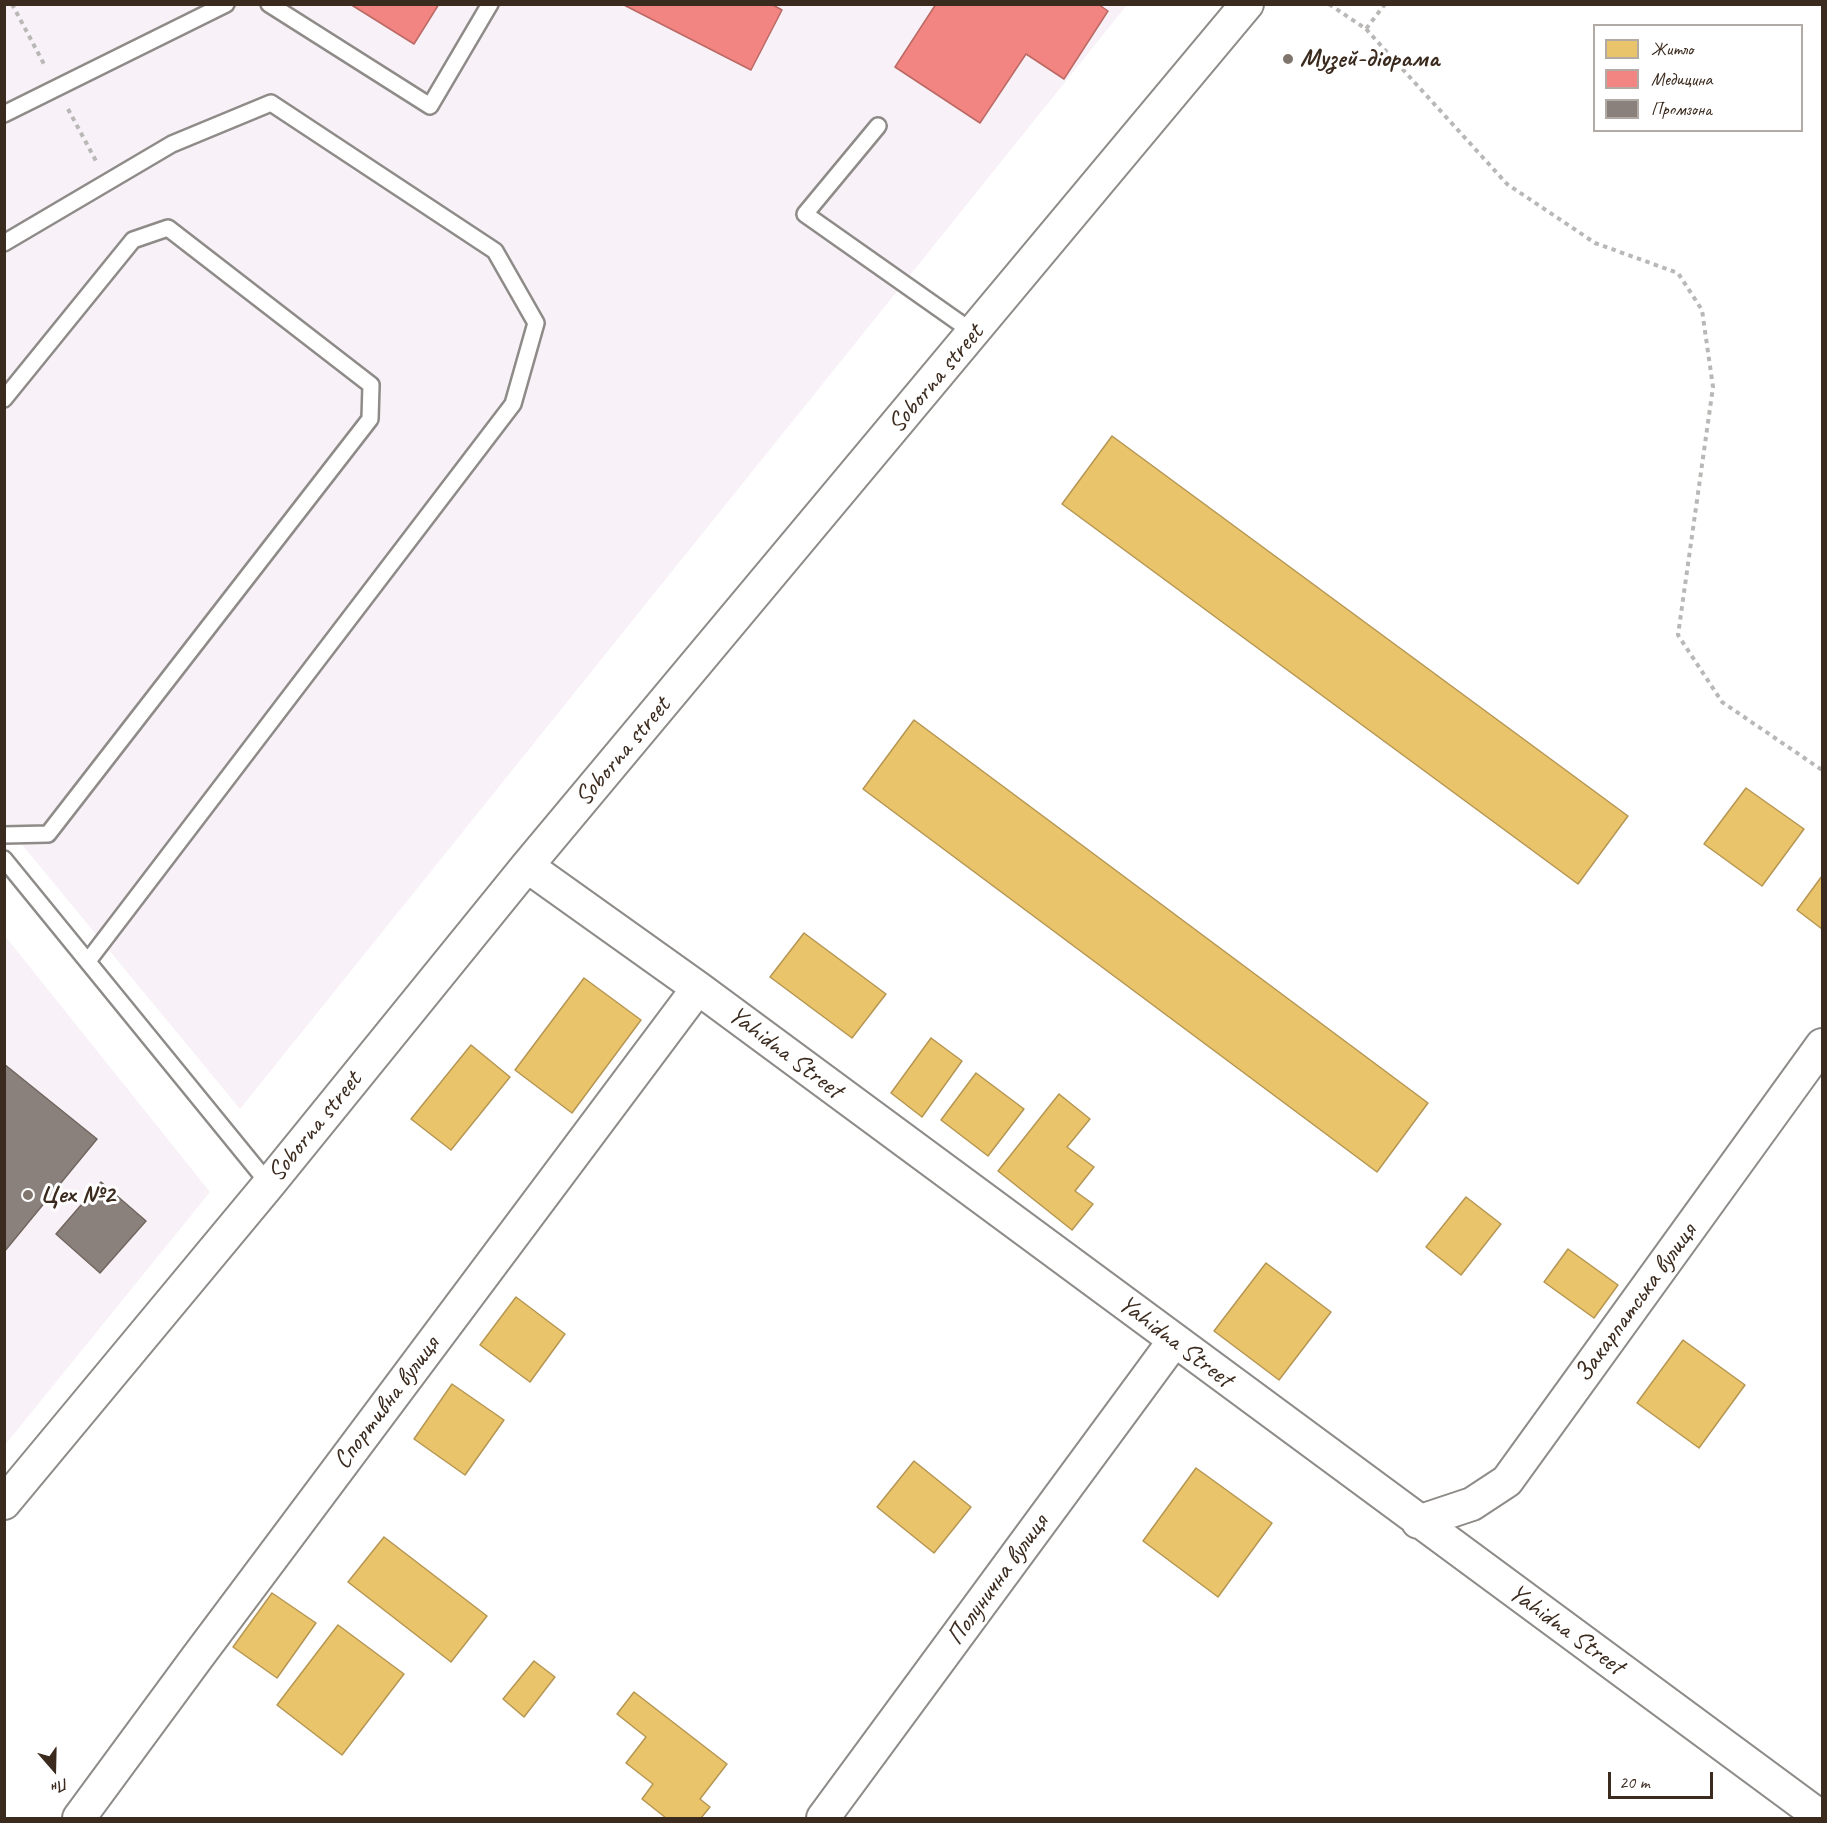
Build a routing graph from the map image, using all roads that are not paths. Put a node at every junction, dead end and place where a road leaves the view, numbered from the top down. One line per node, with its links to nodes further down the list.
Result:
1 (226, 4): 5 (lane)
2 (269, 4): 3 (lane)
3 (490, 4)
4 (1247, 4): 8 (street, Soborna street)
5 (4, 114)
6 (878, 126): 8 (lane)
7 (4, 243): 13 (lane)
8 (974, 333): 12 (street, Soborna street)
9 (4, 399): 10 (lane)
10 (4, 835)
11 (4, 859): 13 (lane)
12 (528, 866): 14 (street, Yahidna Street); 16 (street, Soborna street)
13 (88, 961): 16 (lane)
14 (698, 988): 17 (street, Yahidna Street); 20 (street, Спортивна вулиця)
15 (1822, 1045): 19 (street, Закарпатська вулиця)
16 (269, 1184): 18 (street, Soborna street)
17 (1174, 1341): 19 (street, Yahidna Street); 21 (street, Полунична вулиця)
18 (4, 1503)
19 (1418, 1522): 22 (street, Yahidna Street)
20 (79, 1818)
21 (823, 1818)
22 (1822, 1818)

